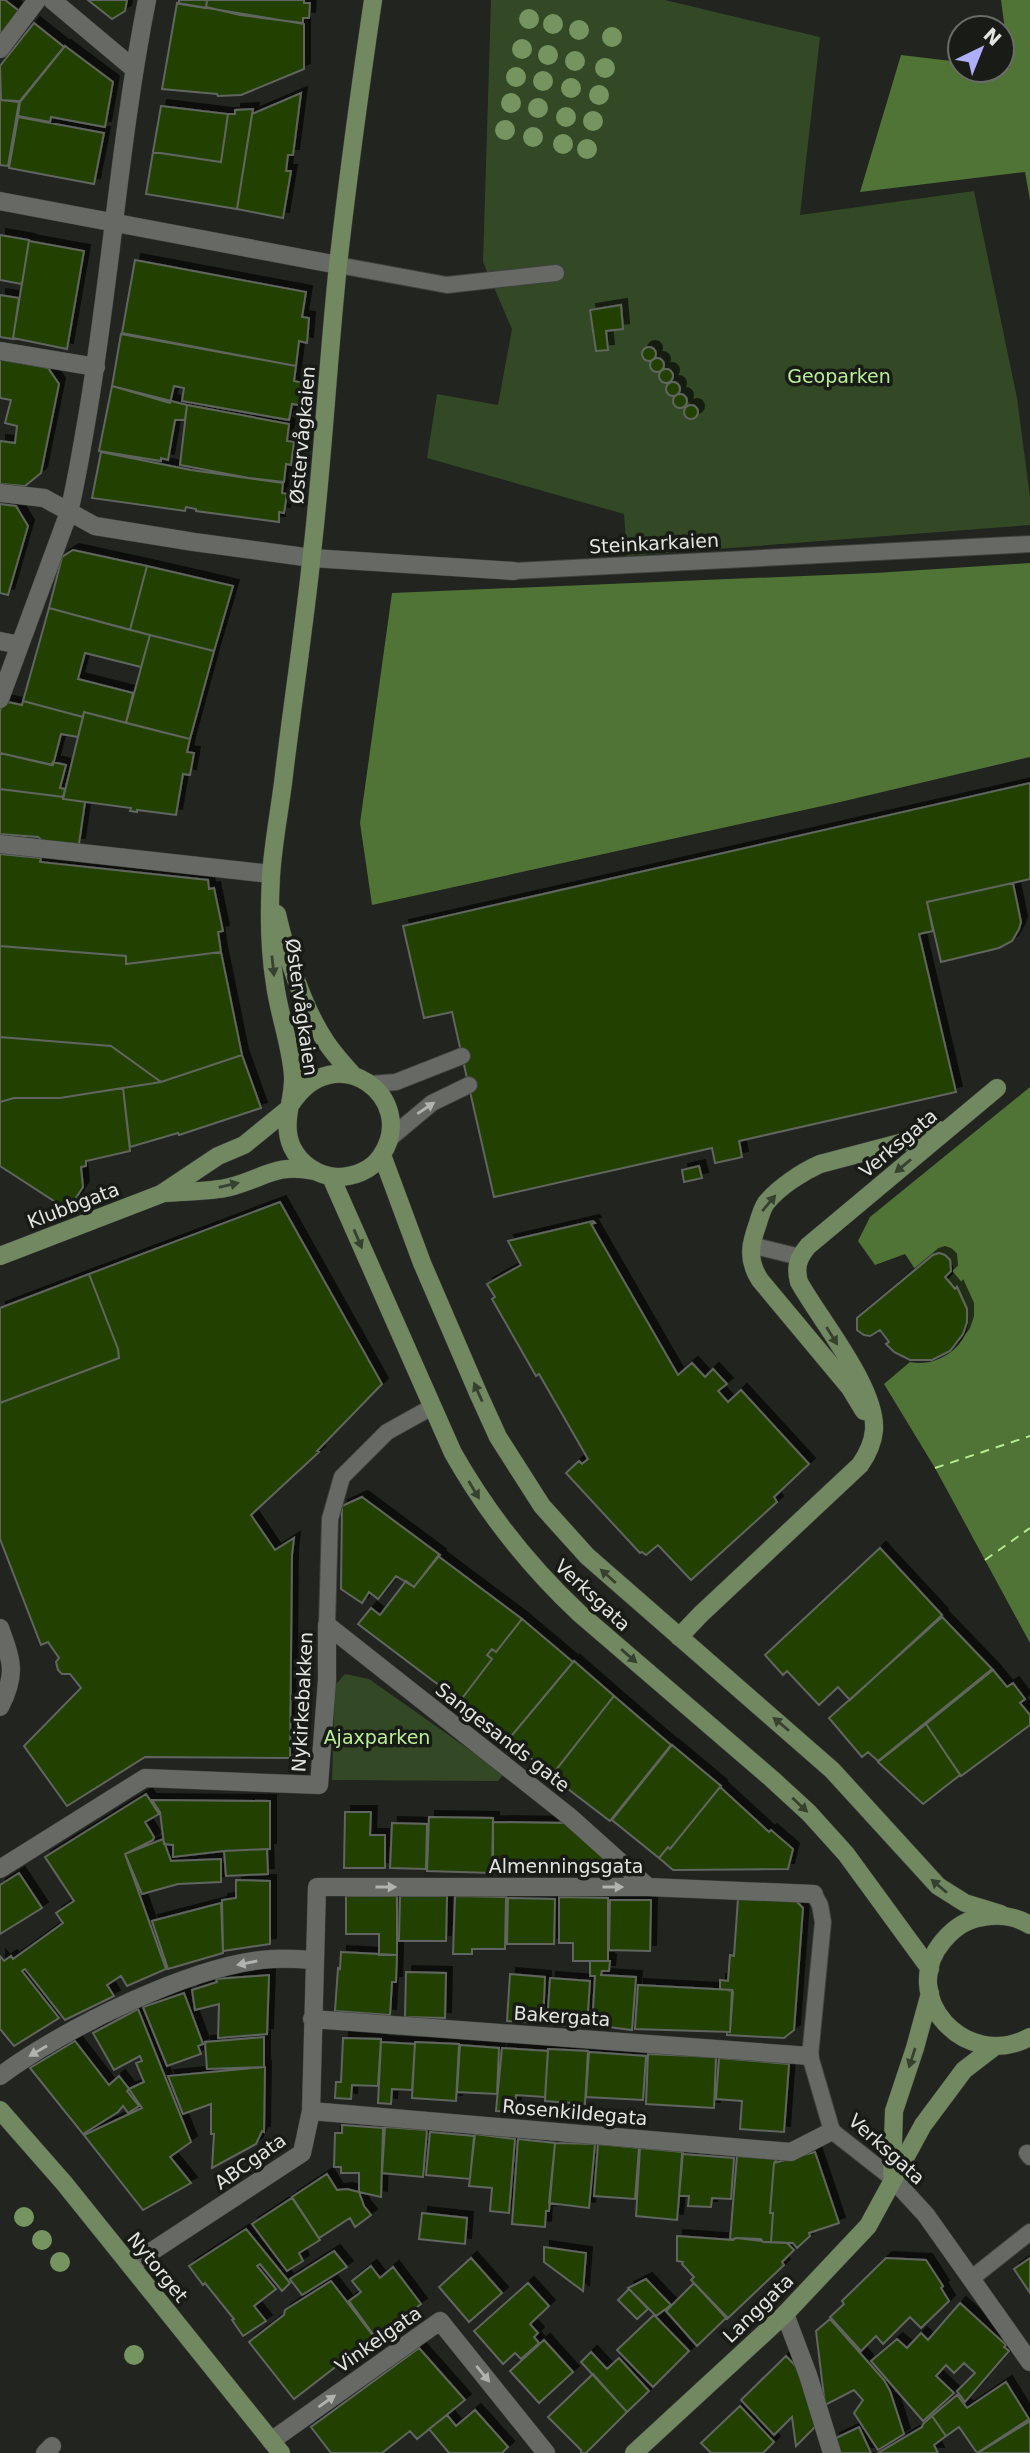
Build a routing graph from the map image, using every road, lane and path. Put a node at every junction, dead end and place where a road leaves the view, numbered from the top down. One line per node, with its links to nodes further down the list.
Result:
1 (37, 0): 5 (street)
2 (52, 0): 6 (street)
3 (147, 0): 6 (street)
4 (373, 0): 9 (main road, Østervågkaien)
5 (0, 49)
6 (133, 68): 8 (street)
7 (0, 201): 8 (street)
8 (113, 224): 9 (street); 12 (street)
9 (338, 265): 10 (lane); 16 (main road, Østervågkaien)
10 (556, 273)
11 (0, 351): 12 (street)
12 (96, 367): 14 (street)
13 (0, 494): 14 (street, Steinkarkaien)
14 (69, 512): 16 (street, Steinkarkaien); 19 (street)
15 (1030, 544): 17 (lane, Steinkarkaien)
16 (312, 558): 17 (street, Steinkarkaien); 22 (main road, Østervågkaien)
17 (514, 571)
18 (0, 641): 19 (street)
19 (20, 645): 20 (street)
20 (0, 699)
21 (0, 844): 22 (street)
22 (271, 874): 24 (main road, Østervågkaien); 28 (main road, Østervågkaien, one-way to 28)
23 (462, 1056): 25 (lane)
24 (354, 1076): 25 (main road); 28 (main road)
25 (371, 1084): 30 (main road)
26 (469, 1085): 30 (lane, one-way to 26)
27 (997, 1088): 29 (main road, Verksgata)
28 (290, 1107): 31 (main road); 32 (main road, Klubbgata)
29 (955, 1122): 33 (main road, one-way to 29); 35 (main road, Verksgata, one-way to 35)
30 (385, 1147): 31 (main road); 40 (main road, Verksgata, one-way to 30)
31 (323, 1174): 32 (main road, Klubbgata, one-way to 31); 36 (main road, Verksgata, one-way to 36)
32 (161, 1194): 34 (main road, Klubbgata)
33 (751, 1245): 35 (lane); 37 (main road)
34 (0, 1256)
35 (800, 1256): 37 (main road, one-way to 37)
36 (432, 1406): 38 (lane, Nykirkebakken); 49 (main road, Verksgata, one-way to 49)
37 (870, 1449): 40 (main road)
38 (327, 1625): 42 (street, Nykirkebakken); 44 (street, Sangesands gate)
39 (0, 1628): 41 (street)
40 (679, 1637): 46 (main road, Verksgata, one-way to 40)
41 (0, 1707)
42 (0, 1869)
43 (317, 1887): 44 (street, Almenningsgata, one-way to 44); 48 (street, ABCgata)
44 (648, 1887): 45 (street, Almenningsgata)
45 (814, 1894): 54 (lane, Verksgata)
46 (1001, 1914): 47 (main road, Verksgata); 49 (main road)
47 (1028, 1921)
48 (314, 1960): 51 (street, ABCgata); 55 (street, one-way to 55)
49 (930, 1969): 50 (main road)
50 (930, 1993): 53 (main road); 59 (main road, Langgata, one-way to 59)
51 (312, 2019): 54 (street, Bakergata); 57 (street, ABCgata)
52 (1029, 2039): 53 (main road)
53 (994, 2048): 59 (main road, Langgata)
54 (810, 2056): 58 (lane, Verksgata)
55 (0, 2076)
56 (0, 2110): 61 (main road, Nytorget)
57 (311, 2111): 58 (street, Rosenkildegata); 61 (street, ABCgata)
58 (832, 2131): 59 (lane, Verksgata)
59 (892, 2178): 62 (street, Verksgata); 63 (main road, Langgata)
60 (1030, 2232): 62 (lane)
61 (131, 2265): 65 (main road, Nytorget)
62 (972, 2278): 64 (street, Verksgata)
63 (785, 2314): 67 (main road, Langgata); 68 (street)
64 (1030, 2362)
65 (276, 2447): 66 (street, Vinkelgata, one-way to 66)
66 (546, 2453)
67 (634, 2453)
68 (832, 2453)

